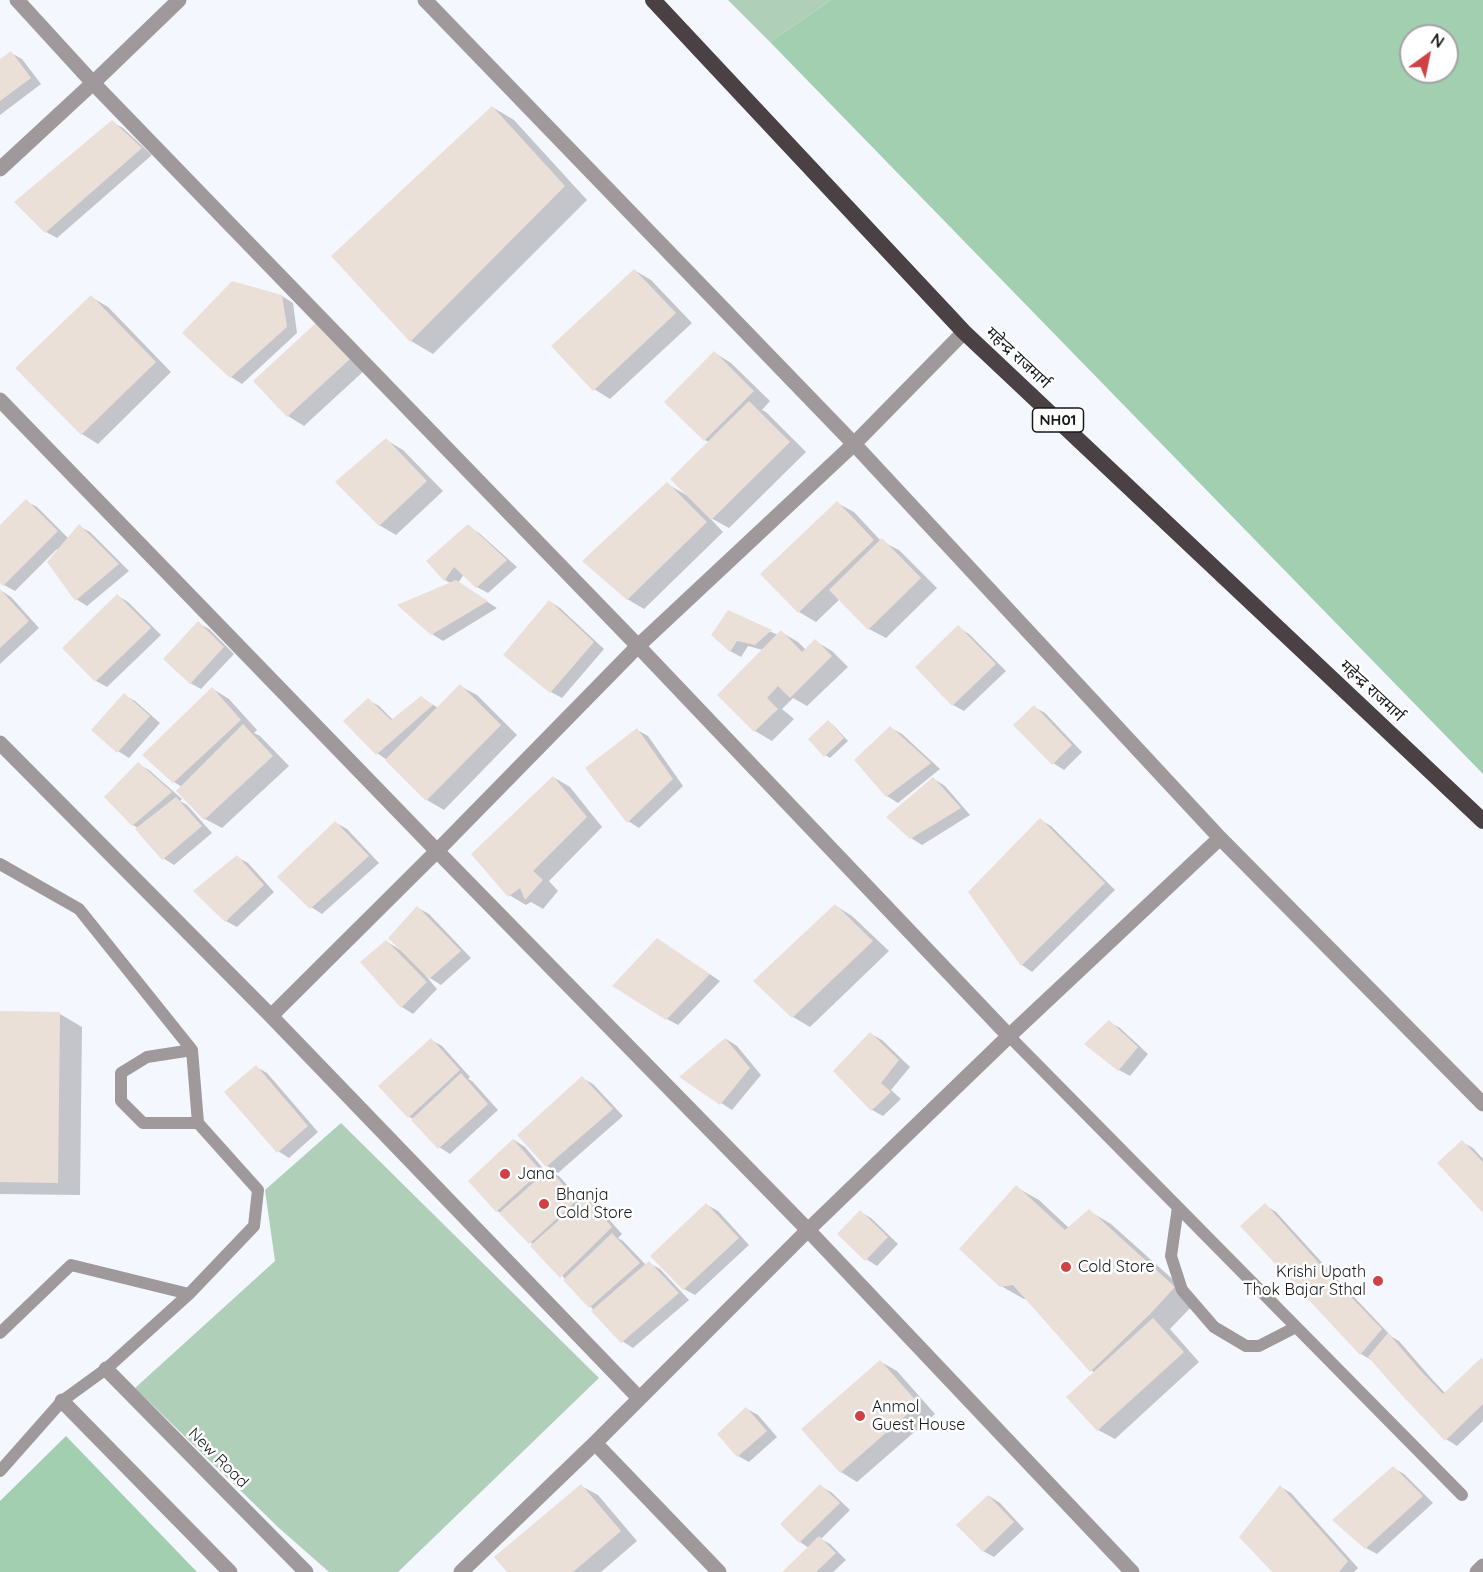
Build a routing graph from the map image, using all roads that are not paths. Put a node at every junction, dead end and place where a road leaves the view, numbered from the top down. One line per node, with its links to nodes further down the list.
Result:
1 (17, 0): 5 (street)
2 (179, 0): 5 (street)
3 (425, 0): 9 (street)
4 (653, 0): 7 (highway, महेन्द्र राजमार्ग / NH01)
5 (93, 83): 6 (street); 10 (street)
6 (0, 169)
7 (964, 332): 9 (street); 12 (highway, महेन्द्र राजमार्ग / NH01)
8 (0, 400): 14 (street)
9 (854, 444): 10 (street); 13 (street)
10 (638, 646): 14 (street); 17 (street)
11 (0, 743): 16 (street)
12 (1483, 821)
13 (1220, 838): 17 (street); 19 (street)
14 (437, 851): 16 (street); 22 (street)
15 (0, 864): 18 (lane)
16 (271, 1016): 27 (street)
17 (1009, 1036): 21 (lane); 22 (street)
18 (192, 1050): 20 (lane); 20 (lane)
19 (1483, 1104)
20 (198, 1123): 23 (lane)
21 (1178, 1207): 24 (lane); 24 (lane)
22 (808, 1230): 27 (street); 37 (street)
23 (189, 1293): 25 (lane); 26 (lane)
24 (1296, 1326): 31 (lane)
25 (0, 1333)
26 (106, 1369): 28 (lane); 34 (street, New Road)
27 (639, 1398): 29 (street)
28 (62, 1401): 30 (lane); 33 (street)
29 (595, 1443): 35 (street); 36 (street)
30 (0, 1471)
31 (1462, 1496)
32 (1483, 1566): 38 (street)
33 (230, 1572)
34 (306, 1572)
35 (461, 1572)
36 (719, 1572)
37 (1132, 1572)
38 (1477, 1572)

